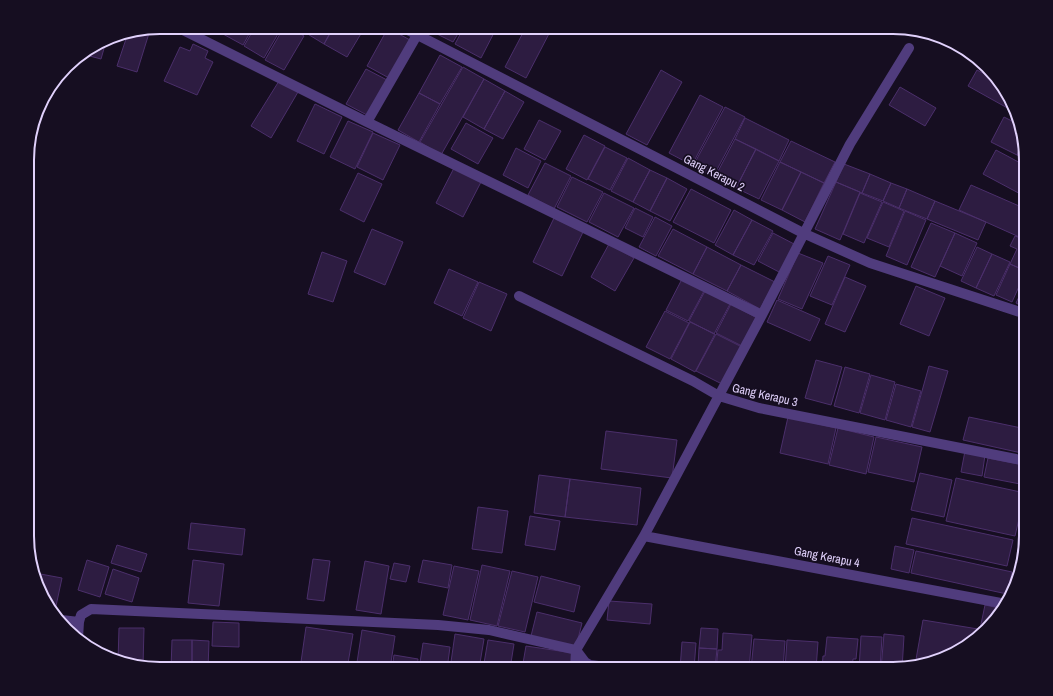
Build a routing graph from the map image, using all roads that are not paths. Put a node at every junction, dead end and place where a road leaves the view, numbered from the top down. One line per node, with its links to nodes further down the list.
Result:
1 (191, 34): 4 (street)
2 (417, 35): 4 (street); 5 (street, Gang Kerapu 2)
3 (909, 48): 5 (street)
4 (367, 122): 8 (street)
5 (803, 233): 7 (street, Gang Kerapu 2); 8 (street)
6 (519, 296): 9 (street, Gang Kerapu 3)
7 (1019, 312)
8 (762, 315): 9 (street)
9 (719, 396): 10 (street, Gang Kerapu 3); 11 (street)
10 (1019, 460)
11 (644, 536): 12 (street, Gang Kerapu 4); 16 (street)
12 (1000, 603)
13 (67, 621): 14 (street)
14 (79, 622): 15 (street); 16 (street)
15 (78, 632)
16 (576, 650): 17 (street); 18 (street)
17 (575, 662)
18 (585, 662)

